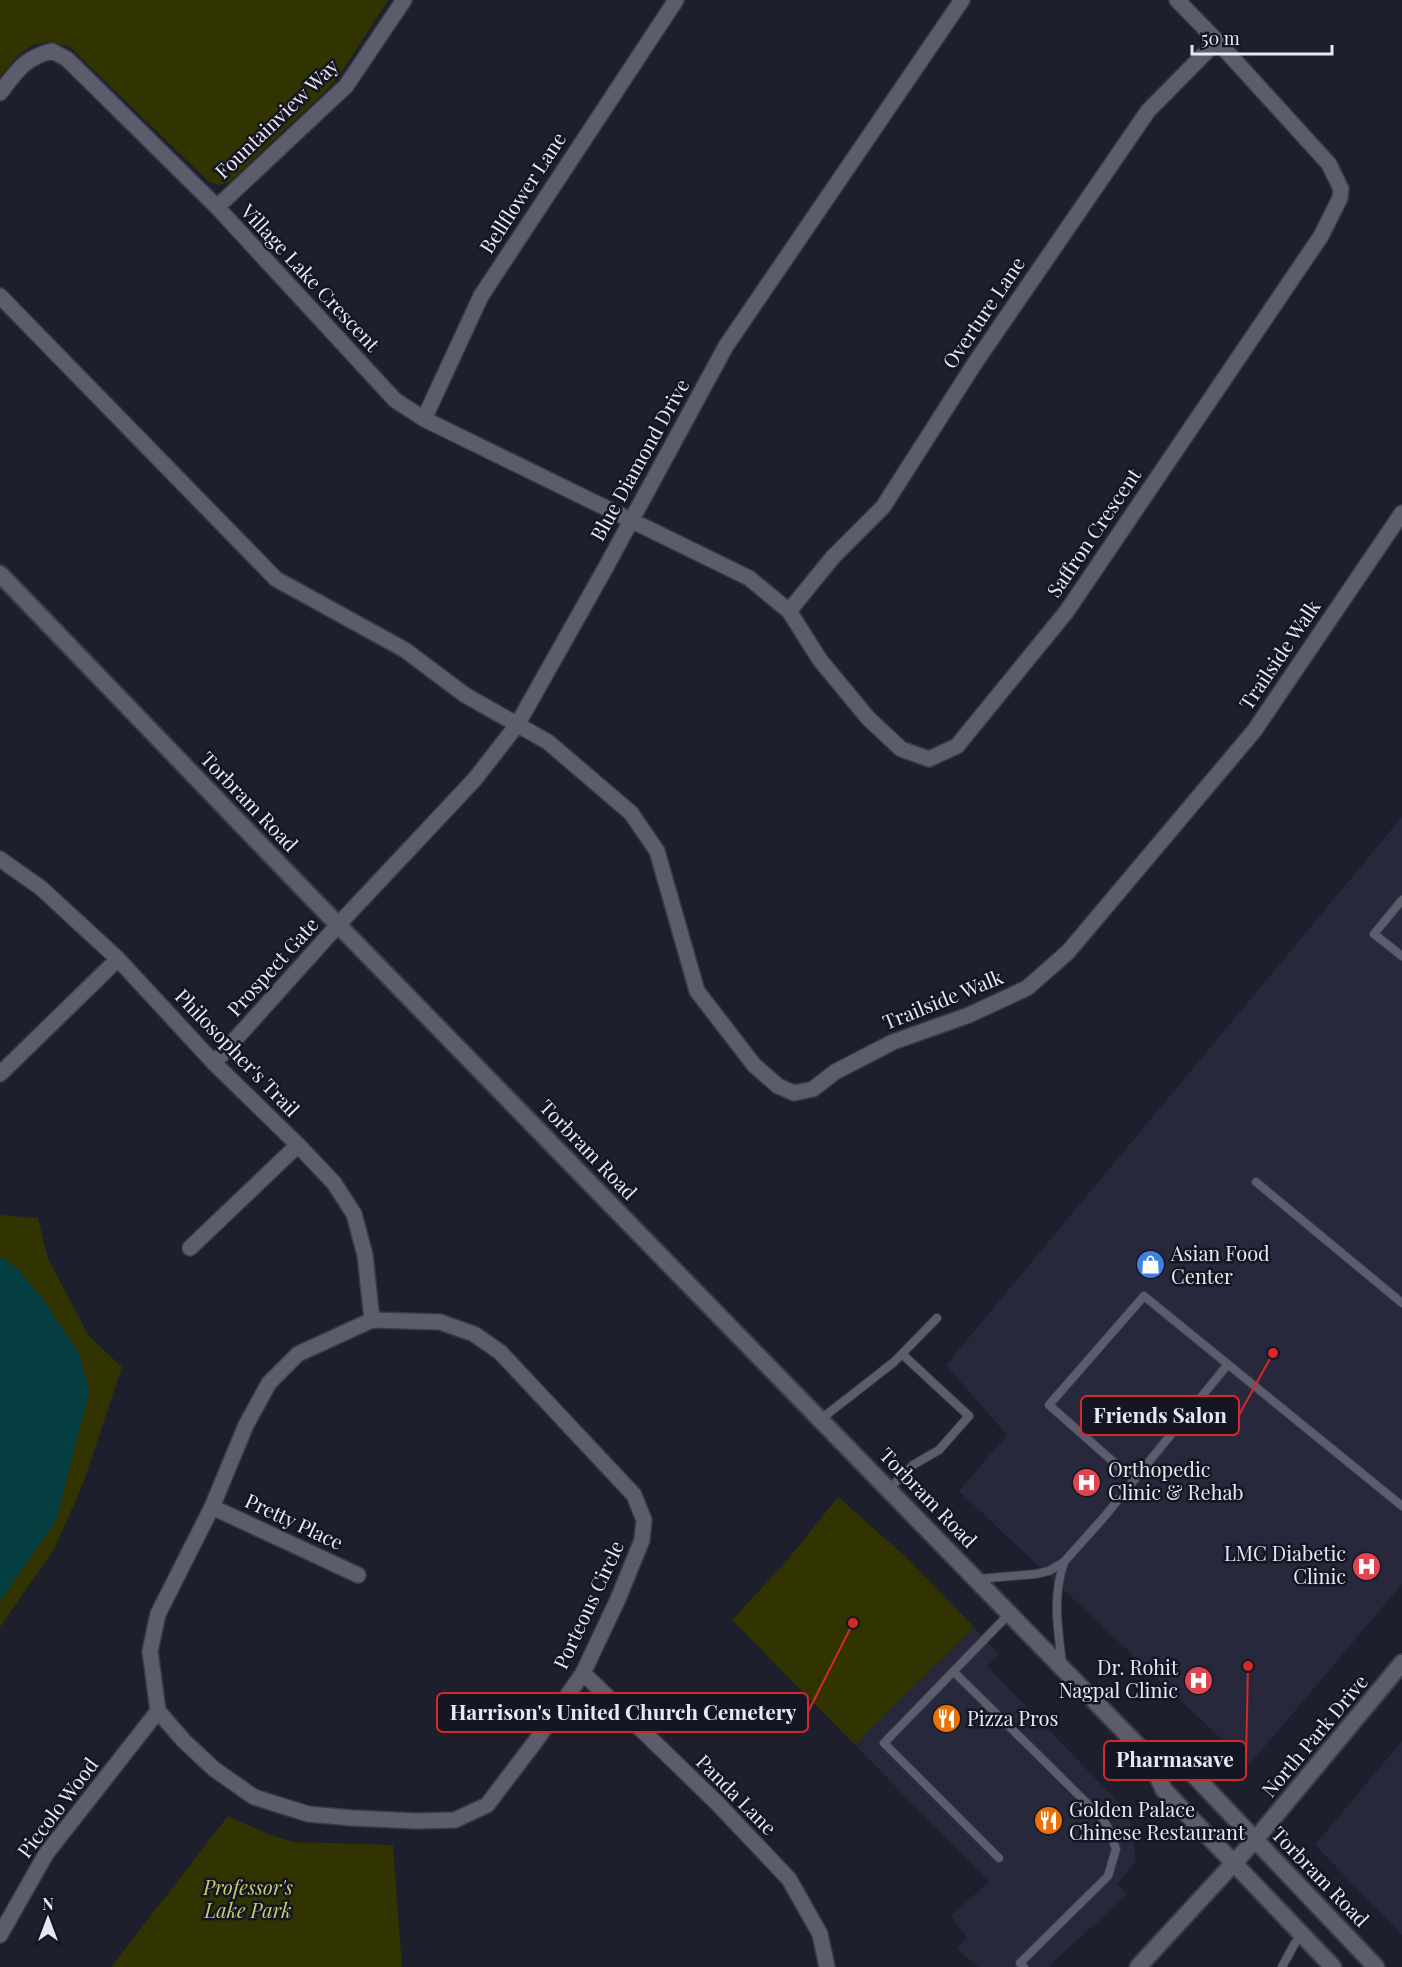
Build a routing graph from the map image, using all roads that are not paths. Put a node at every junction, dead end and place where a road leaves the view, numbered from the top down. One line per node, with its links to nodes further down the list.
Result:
1 (404, 0): 7 (street, Fountainview Way)
2 (676, 0): 9 (street, Bellflower Lane)
3 (962, 0): 11 (street, Blue Diamond Drive)
4 (1177, 0): 5 (street, Saffron Crescent)
5 (1217, 41): 13 (street, Overture Lane); 13 (street, Saffron Crescent)
6 (0, 93): 7 (street, Village Lake Crescent)
7 (217, 207): 9 (street, Village Lake Crescent)
8 (0, 296): 14 (street)
9 (424, 419): 11 (street, Village Lake Crescent)
10 (1402, 513): 14 (street, Trailside Walk)
11 (632, 520): 13 (street, Saffron Crescent); 14 (street, Blue Diamond Drive)
12 (0, 574): 17 (main road, Torbram Road)
13 (789, 610)
14 (517, 725): 17 (street, Blue Diamond Drive)
15 (0, 859): 19 (street, Philosopher's Trail)
16 (1402, 900): 18 (lane)
17 (338, 924): 20 (street, Prospect Gate); 30 (main road, Torbram Road)
18 (1402, 956)
19 (118, 959): 20 (street, Philosopher's Trail); 21 (street)
20 (214, 1063): 22 (street, Philosopher's Trail)
21 (0, 1074)
22 (298, 1145): 24 (street); 27 (street, Philosopher's Trail)
23 (1256, 1182): 25 (lane)
24 (190, 1248)
25 (1402, 1303)
26 (937, 1318): 28 (lane)
27 (372, 1320): 34 (street, Porteous Circle); 42 (street, Porteous Circle)
28 (902, 1354): 30 (lane); 32 (lane)
29 (1228, 1364): 31 (lane); 31 (lane); 33 (lane)
30 (821, 1419): 32 (main road, Torbram Road)
31 (1134, 1480): 35 (lane)
32 (889, 1489): 37 (main road, Torbram Road)
33 (1402, 1506)
34 (212, 1507): 36 (street, Pretty Place); 43 (street, Porteous Circle)
35 (1064, 1562): 37 (lane); 40 (lane)
36 (358, 1575)
37 (977, 1579): 38 (main road, Torbram Road)
38 (1010, 1613): 40 (main road, Torbram Road); 41 (lane)
39 (1402, 1663): 45 (main road, North Park Drive)
40 (1063, 1668): 44 (main road, Torbram Road)
41 (954, 1672): 46 (lane); 51 (lane)
42 (583, 1673): 43 (street, Porteous Circle); 50 (street, Panda Lane)
43 (158, 1711): 48 (street, Piccolo Wood)
44 (1148, 1756): 45 (main road, Torbram Road); 47 (main road, Torbram Road)
45 (1256, 1840): 47 (main road, North Park Drive); 55 (main road, Torbram Road)
46 (999, 1858)
47 (1233, 1864): 49 (main road, Torbram Road); 52 (main road, North Park Drive)
48 (0, 1935)
49 (1302, 1936): 53 (lane); 54 (main road, Torbram Road)
50 (827, 1967)
51 (1024, 1967)
52 (1138, 1967)
53 (1282, 1967)
54 (1333, 1967)
55 (1377, 1967)

